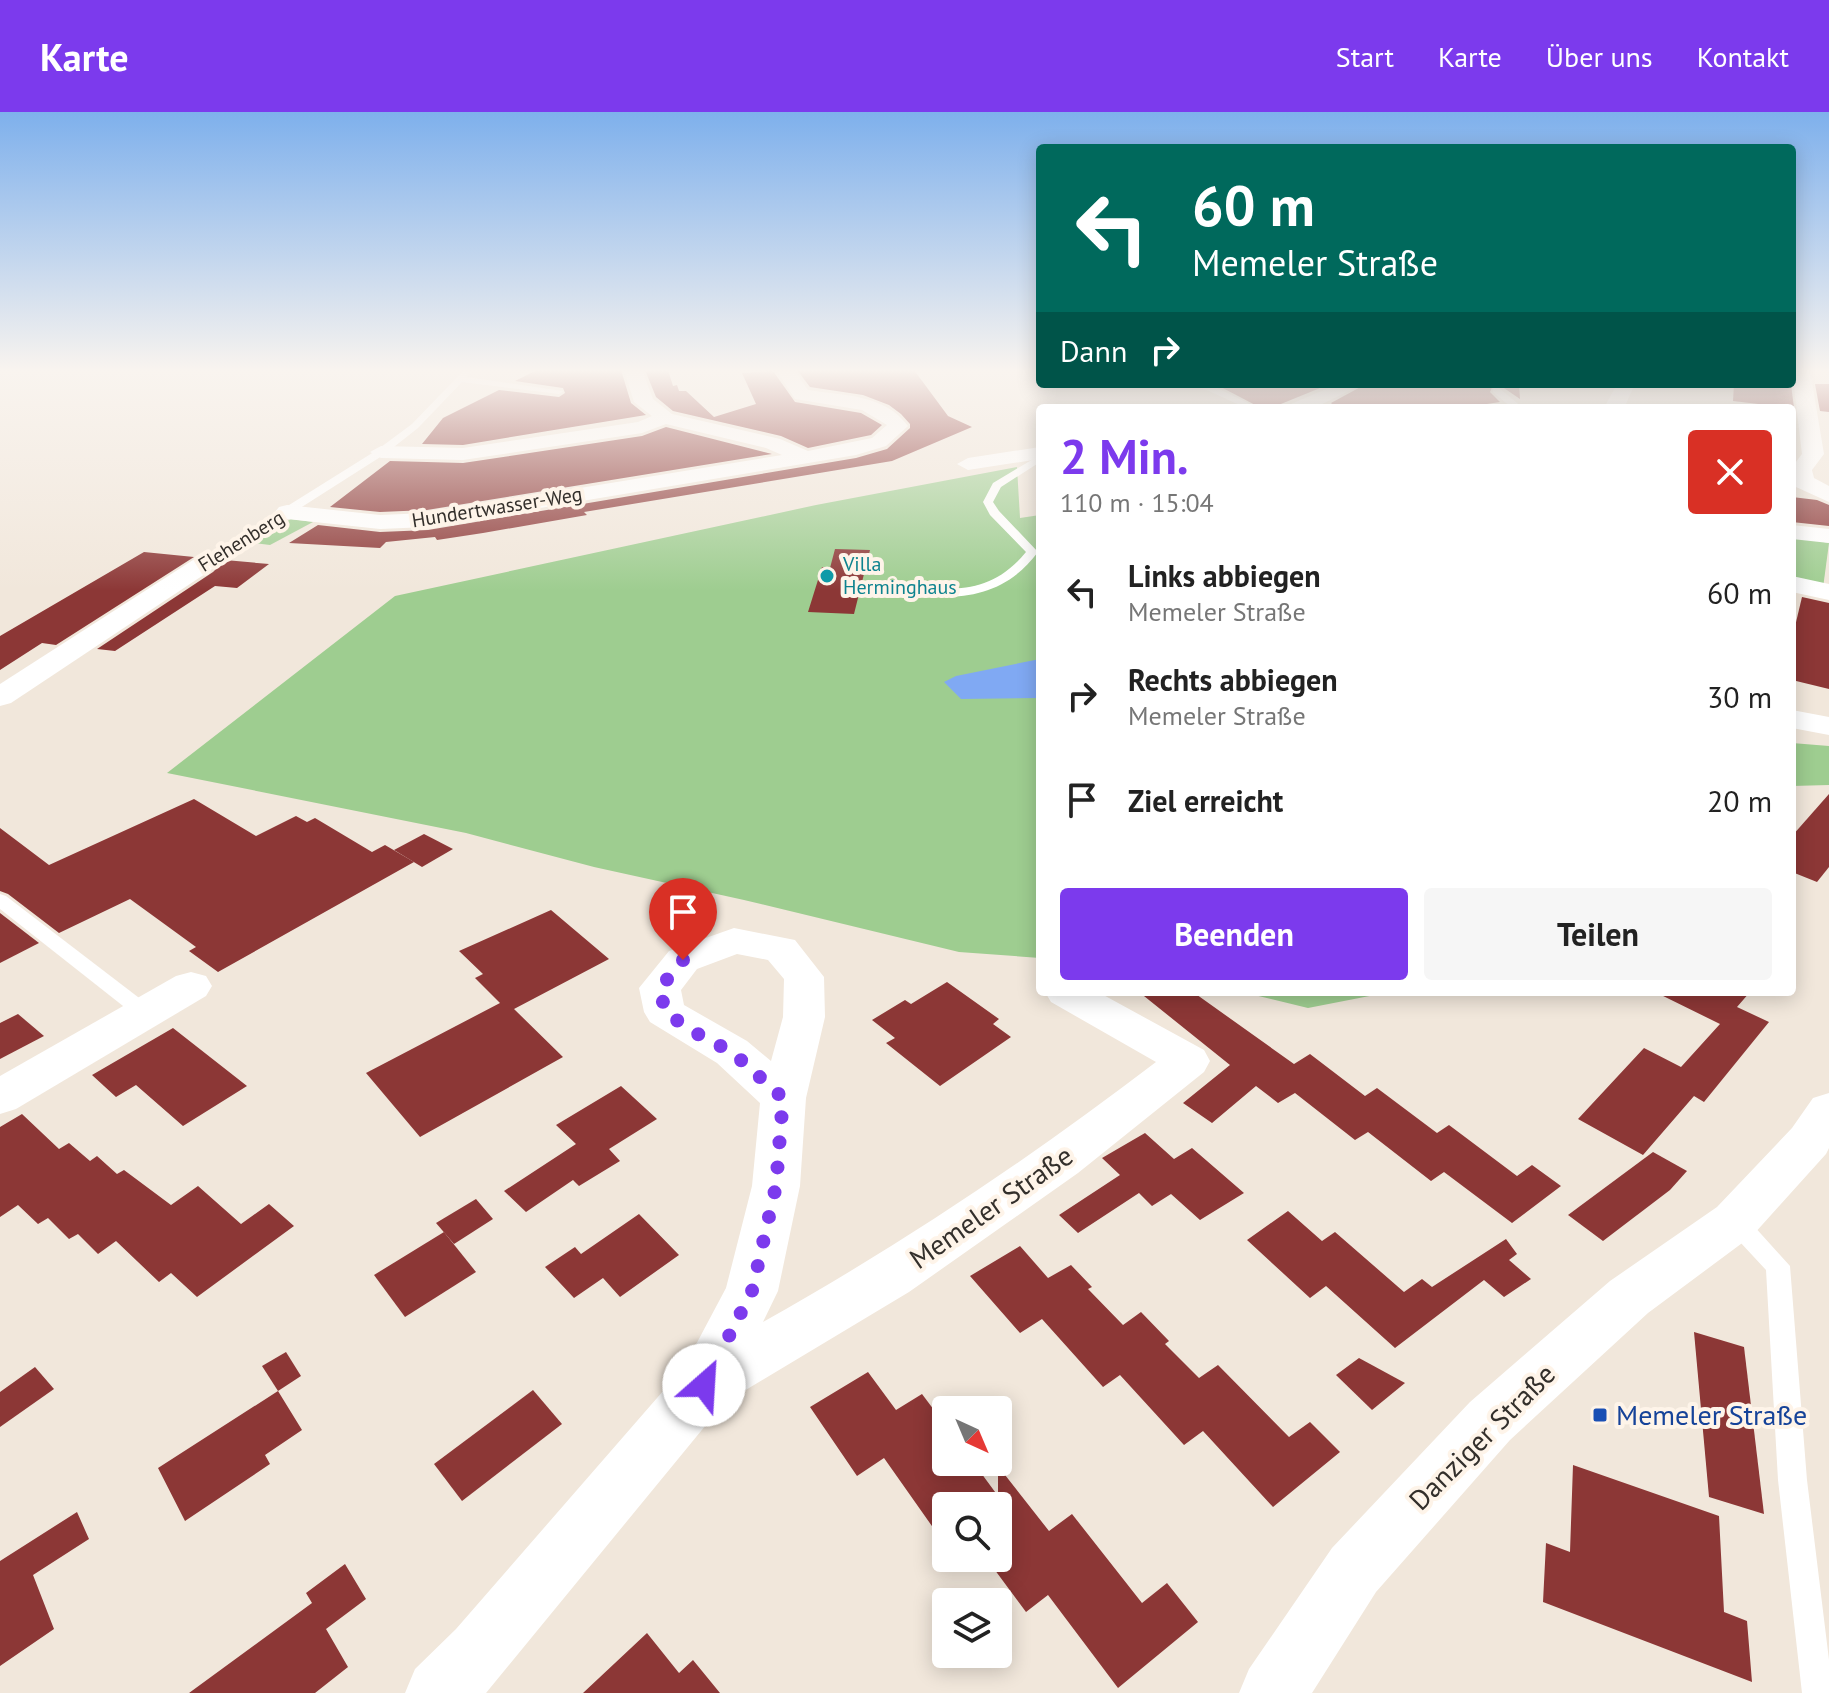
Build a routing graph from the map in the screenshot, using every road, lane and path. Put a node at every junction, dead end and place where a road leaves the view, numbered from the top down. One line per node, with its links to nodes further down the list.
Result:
1 (392, 444): 6 (lane, Flehenberg)
2 (531, 444): 6 (street)
3 (775, 444): 8 (street)
4 (870, 444): 8 (street, Hundertwasser-Weg)
5 (1812, 444): 11 (street)
6 (381, 452): 13 (lane, Flehenberg)
7 (1036, 456): 10 (street)
8 (806, 457): 13 (street, Hundertwasser-Weg)
9 (1036, 458): 17 (lane)
10 (968, 464)
11 (1797, 473): 12 (street)
12 (1829, 495)
13 (287, 512): 16 (lane, Flehenberg)
14 (1796, 532): 15 (street)
15 (1829, 536)
16 (202, 565): 20 (street, Flehenberg)
17 (873, 584)
18 (1796, 585): 19 (street)
19 (1829, 592)
20 (0, 697)
21 (1796, 720): 22 (street)
22 (1829, 726)
23 (0, 900): 26 (lane)
24 (191, 986): 26 (street)
25 (1073, 996): 31 (street, Memeler Straße)
26 (144, 1012): 27 (street)
27 (0, 1097)
28 (783, 1098): 31 (street, Memeler Straße)
29 (1829, 1110): 30 (street, Danziger Straße)
30 (1735, 1221): 33 (street, Danziger Straße); 34 (lane)
31 (704, 1385): 32 (street, Memeler Straße)
32 (439, 1693)
33 (1273, 1693)
34 (1818, 1693)

